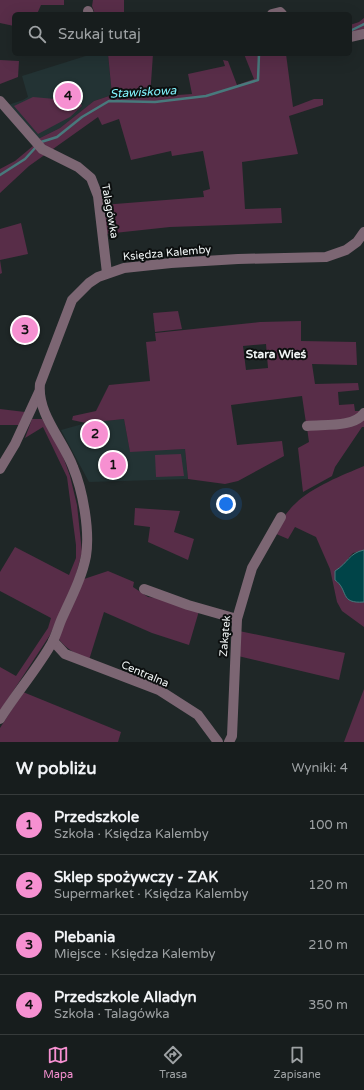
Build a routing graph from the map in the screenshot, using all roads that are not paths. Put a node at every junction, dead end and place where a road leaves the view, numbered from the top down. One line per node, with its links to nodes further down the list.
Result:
1 (364, 34): 2 (street)
2 (352, 37)
3 (0, 101): 5 (street, Talagówka)
4 (363, 237): 5 (street, Księdza Kalemby)
5 (107, 273): 6 (street, Księdza Kalemby)
6 (39, 392): 9 (street, Księdza Kalemby); 13 (street)
7 (364, 413): 8 (street)
8 (307, 426)
9 (0, 469)
10 (281, 517): 12 (street, Zakątek)
11 (144, 589): 12 (street)
12 (237, 619): 16 (street, Zakątek)
13 (53, 641): 14 (street); 15 (street, Centralna)
14 (0, 719)
15 (218, 742)
16 (229, 742)

